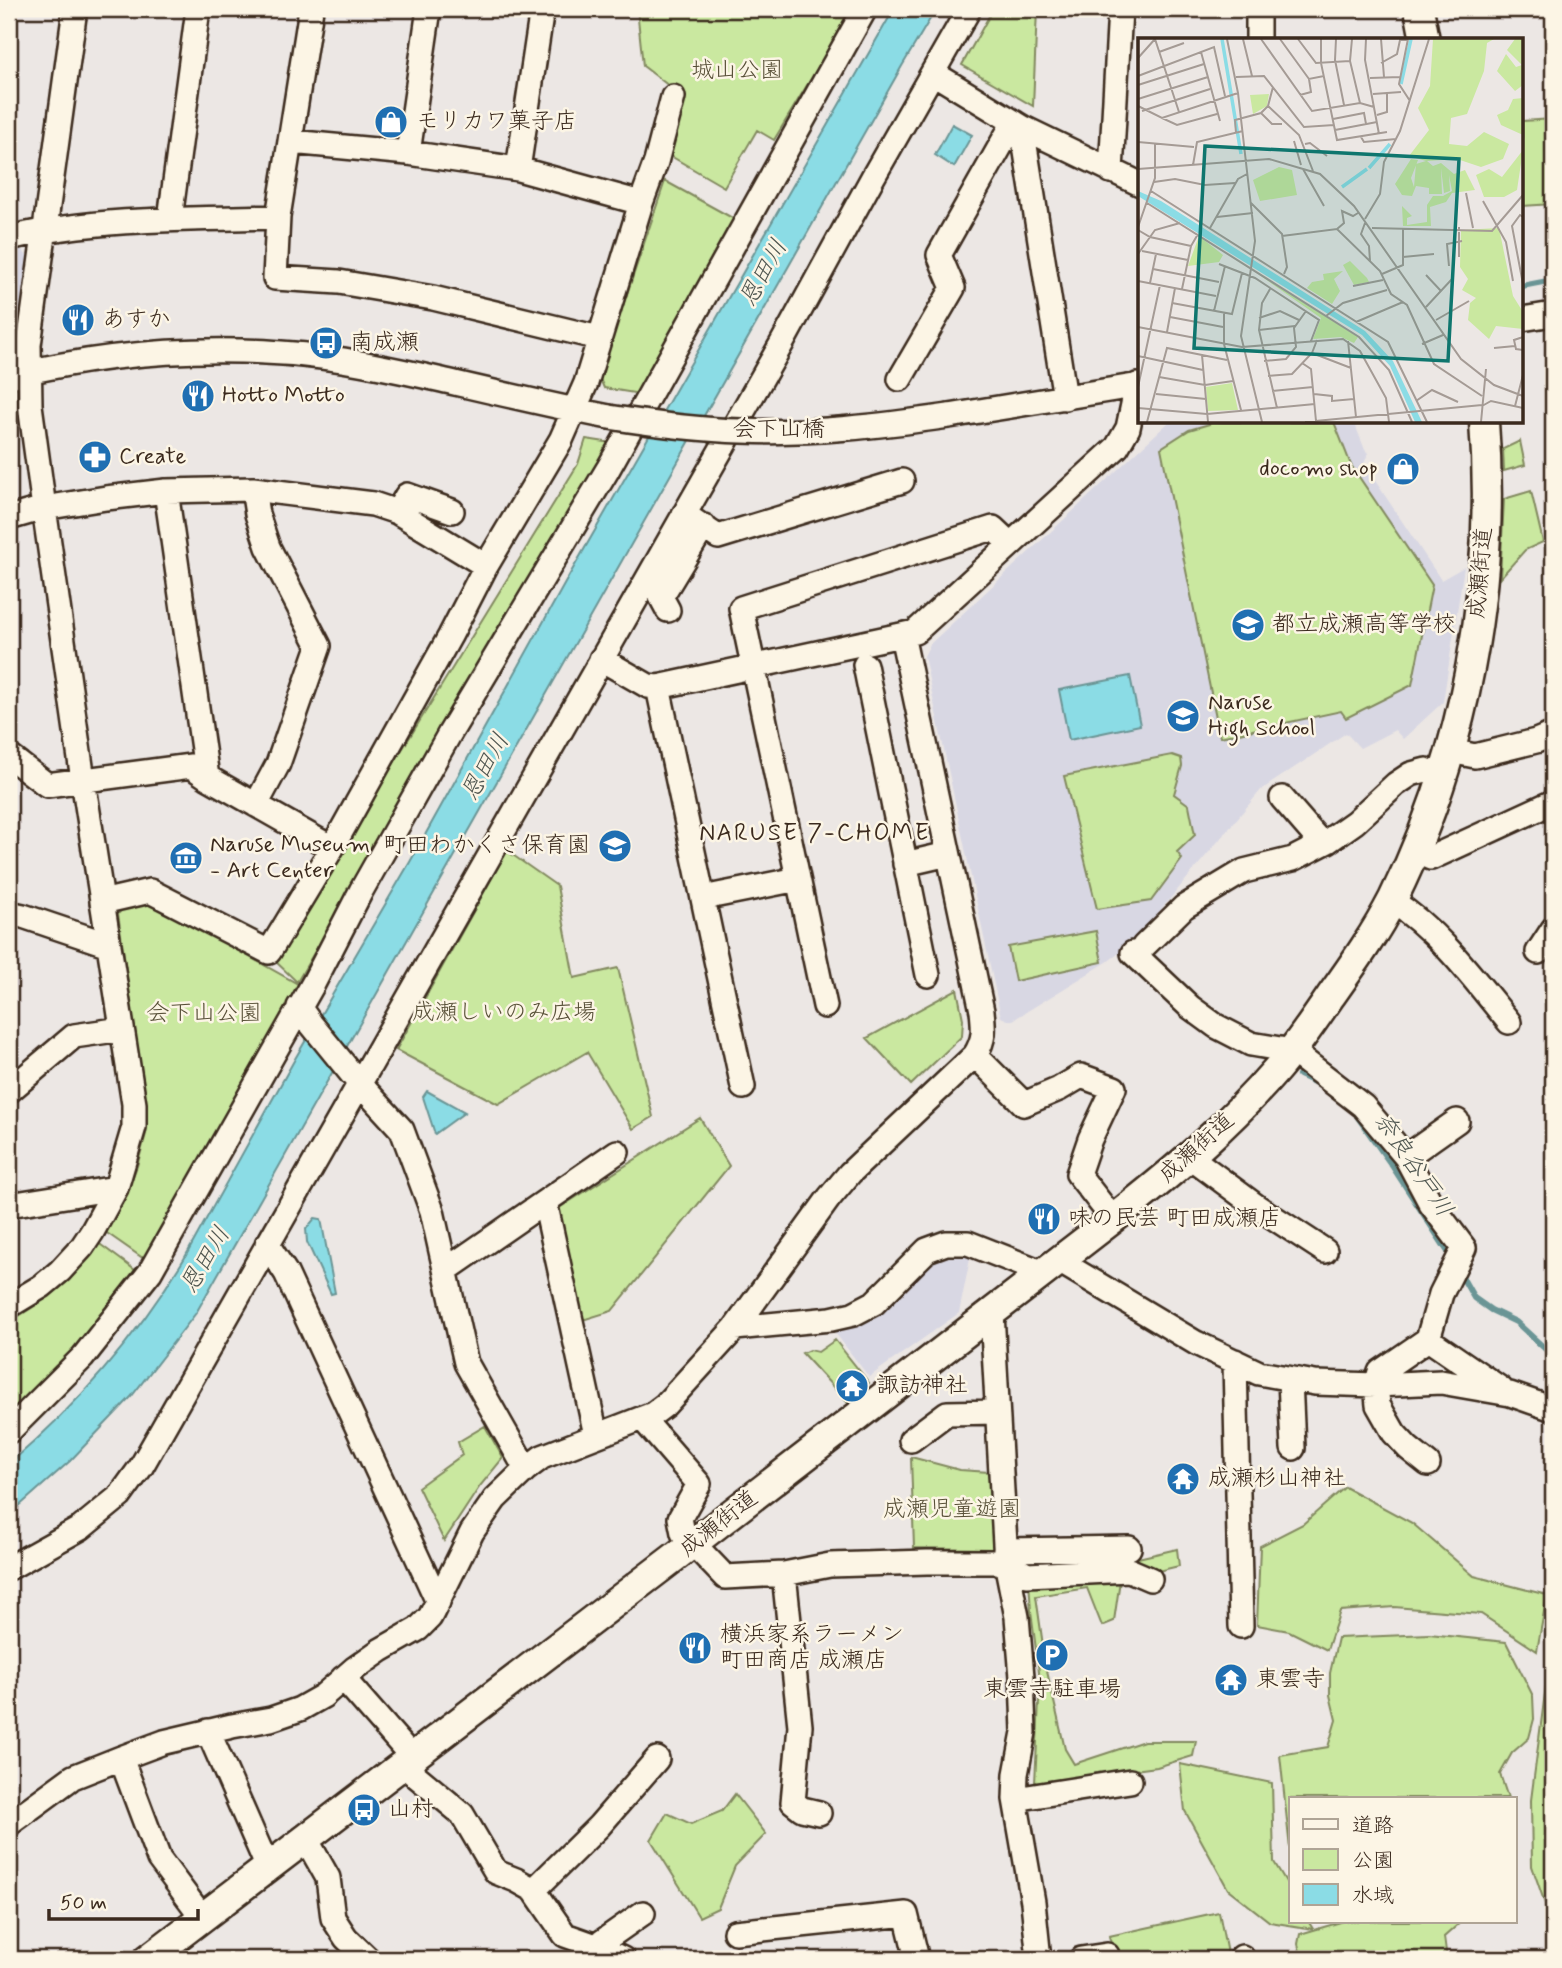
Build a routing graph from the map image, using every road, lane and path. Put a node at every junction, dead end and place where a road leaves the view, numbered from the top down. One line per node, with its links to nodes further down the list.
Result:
1 (75, 9): 24 (street)
2 (198, 9): 23 (street)
3 (311, 9): 16 (street)
4 (429, 9): 17 (street)
5 (542, 9): 18 (street)
6 (865, 9): 76 (street)
7 (970, 9): 13 (street)
8 (1120, 9): 19 (street)
9 (1258, 9): 11 (street)
10 (1419, 9): 12 (main road)
11 (1258, 38)
12 (1425, 38)
13 (933, 74): 15 (street); 42 (street)
14 (673, 97): 21 (street)
15 (1018, 125): 19 (street); 30 (street); 33 (street)
16 (291, 142): 17 (street); 22 (street)
17 (408, 153): 18 (street)
18 (518, 169): 21 (street)
19 (1111, 171): 20 (street)
20 (1138, 183)
21 (641, 203): 28 (street)
22 (278, 217): 23 (street); 28 (street)
23 (170, 219): 24 (street)
24 (44, 230): 25 (street); 29 (street)
25 (9, 238)
26 (1553, 314): 27 (street)
27 (1524, 319)
28 (599, 338): 34 (street)
29 (18, 373): 34 (street, 会下山橋); 39 (street)
30 (900, 379)
31 (1138, 385): 33 (street, 会下山橋)
32 (1138, 389): 45 (street)
33 (1065, 398): 34 (street, 会下山橋, bridge)
34 (575, 410): 46 (street)
35 (1484, 424): 55 (main road, 成瀬街道)
36 (902, 481): 44 (street)
37 (253, 489): 38 (street); 40 (street); 60 (street)
38 (166, 491): 39 (street); 56 (street)
39 (44, 508): 43 (street); 57 (street)
40 (397, 512): 41 (street); 46 (street)
41 (452, 512)
42 (684, 514): 44 (street); 49 (street)
43 (9, 518)
44 (704, 526): 47 (street)
45 (1010, 544): 48 (street); 51 (street)
46 (486, 566): 62 (street)
47 (668, 610)
48 (902, 635): 51 (street); 64 (street)
49 (601, 659): 52 (street); 81 (street)
50 (866, 665): 65 (street)
51 (754, 667): 52 (street); 66 (street)
52 (658, 687): 67 (street)
53 (1553, 734): 55 (street)
54 (9, 756): 57 (street)
55 (1447, 764): 61 (street); 63 (main road, 成瀬街道)
56 (207, 778): 57 (street); 60 (street)
57 (83, 780): 69 (street)
58 (1282, 798): 61 (street)
59 (1553, 802): 63 (street)
60 (256, 805): 62 (street)
61 (1322, 844): 80 (street)
62 (332, 848): 69 (street)
63 (1414, 851): 68 (main road, 成瀬街道)
64 (948, 854): 65 (street); 79 (street)
65 (905, 863): 74 (street)
66 (798, 879): 67 (street); 75 (street)
67 (703, 898): 82 (street)
68 (1392, 901): 77 (street); 80 (main road, 成瀬街道)
69 (102, 902): 72 (street)
70 (9, 913): 72 (street)
71 (1553, 929): 73 (street)
72 (109, 945): 78 (street)
73 (1538, 952)
74 (928, 975)
75 (825, 1006)
76 (305, 1016): 81 (street); 107 (street)
77 (1509, 1022)
78 (122, 1029): 83 (street); 88 (street)
79 (975, 1055): 91 (street); 98 (street)
80 (1285, 1060): 86 (main road, 成瀬街道); 87 (street)
81 (359, 1083): 92 (street); 95 (street)
82 (743, 1087)
83 (9, 1091)
84 (1457, 1121): 87 (street)
85 (617, 1152): 89 (street)
86 (1190, 1157): 91 (main road, 成瀬街道); 93 (street)
87 (1406, 1157): 99 (street)
88 (116, 1188): 90 (street); 96 (street)
89 (545, 1202): 95 (street); 108 (street)
90 (9, 1205)
91 (1113, 1219): 94 (main road, 成瀬街道)
92 (267, 1244): 116 (street); 119 (street)
93 (1325, 1251)
94 (1051, 1267): 97 (main road, 成瀬街道); 98 (street); 100 (street)
95 (446, 1270): 112 (street)
96 (9, 1306)
97 (992, 1313): 105 (street); 113 (main road, 成瀬街道)
98 (735, 1328): 106 (street)
99 (1428, 1339): 102 (street); 103 (street)
100 (1236, 1361): 101 (street); 120 (street)
101 (1290, 1379): 102 (street); 110 (street)
102 (1376, 1385): 103 (street); 111 (street)
103 (1510, 1394): 104 (street)
104 (1553, 1409)
105 (997, 1412): 109 (street); 115 (street)
106 (642, 1419): 108 (street); 113 (street)
107 (9, 1431)
108 (596, 1435): 112 (street)
109 (911, 1440)
110 (1293, 1448)
111 (1428, 1464)
112 (526, 1469): 119 (street)
113 (692, 1544): 117 (street); 125 (main road, 成瀬街道)
114 (1129, 1548): 115 (street)
115 (1005, 1556): 117 (street); 118 (street); 127 (street)
116 (9, 1568)
117 (785, 1574): 128 (street)
118 (1150, 1578)
119 (438, 1602): 121 (street)
120 (1241, 1626)
121 (343, 1678): 122 (street); 125 (street)
122 (208, 1731): 123 (street); 131 (street)
123 (121, 1758): 129 (street); 134 (street)
124 (657, 1759): 132 (street)
125 (408, 1761): 130 (main road, 成瀬街道); 132 (street)
126 (1130, 1781): 127 (street)
127 (1016, 1799): 142 (street)
128 (818, 1813)
129 (9, 1824)
130 (306, 1839): 131 (main road, 成瀬街道); 139 (street)
131 (268, 1868): 134 (main road, 成瀬街道)
132 (534, 1890): 136 (street)
133 (643, 1913): 136 (street)
134 (203, 1918): 138 (main road, 成瀬街道)
135 (735, 1932): 141 (street)
136 (596, 1946): 140 (street)
137 (1107, 1955): 143 (street)
138 (148, 1959)
139 (368, 1959)
140 (623, 1959)
141 (917, 1959)
142 (1039, 1959)
143 (1081, 1959)

